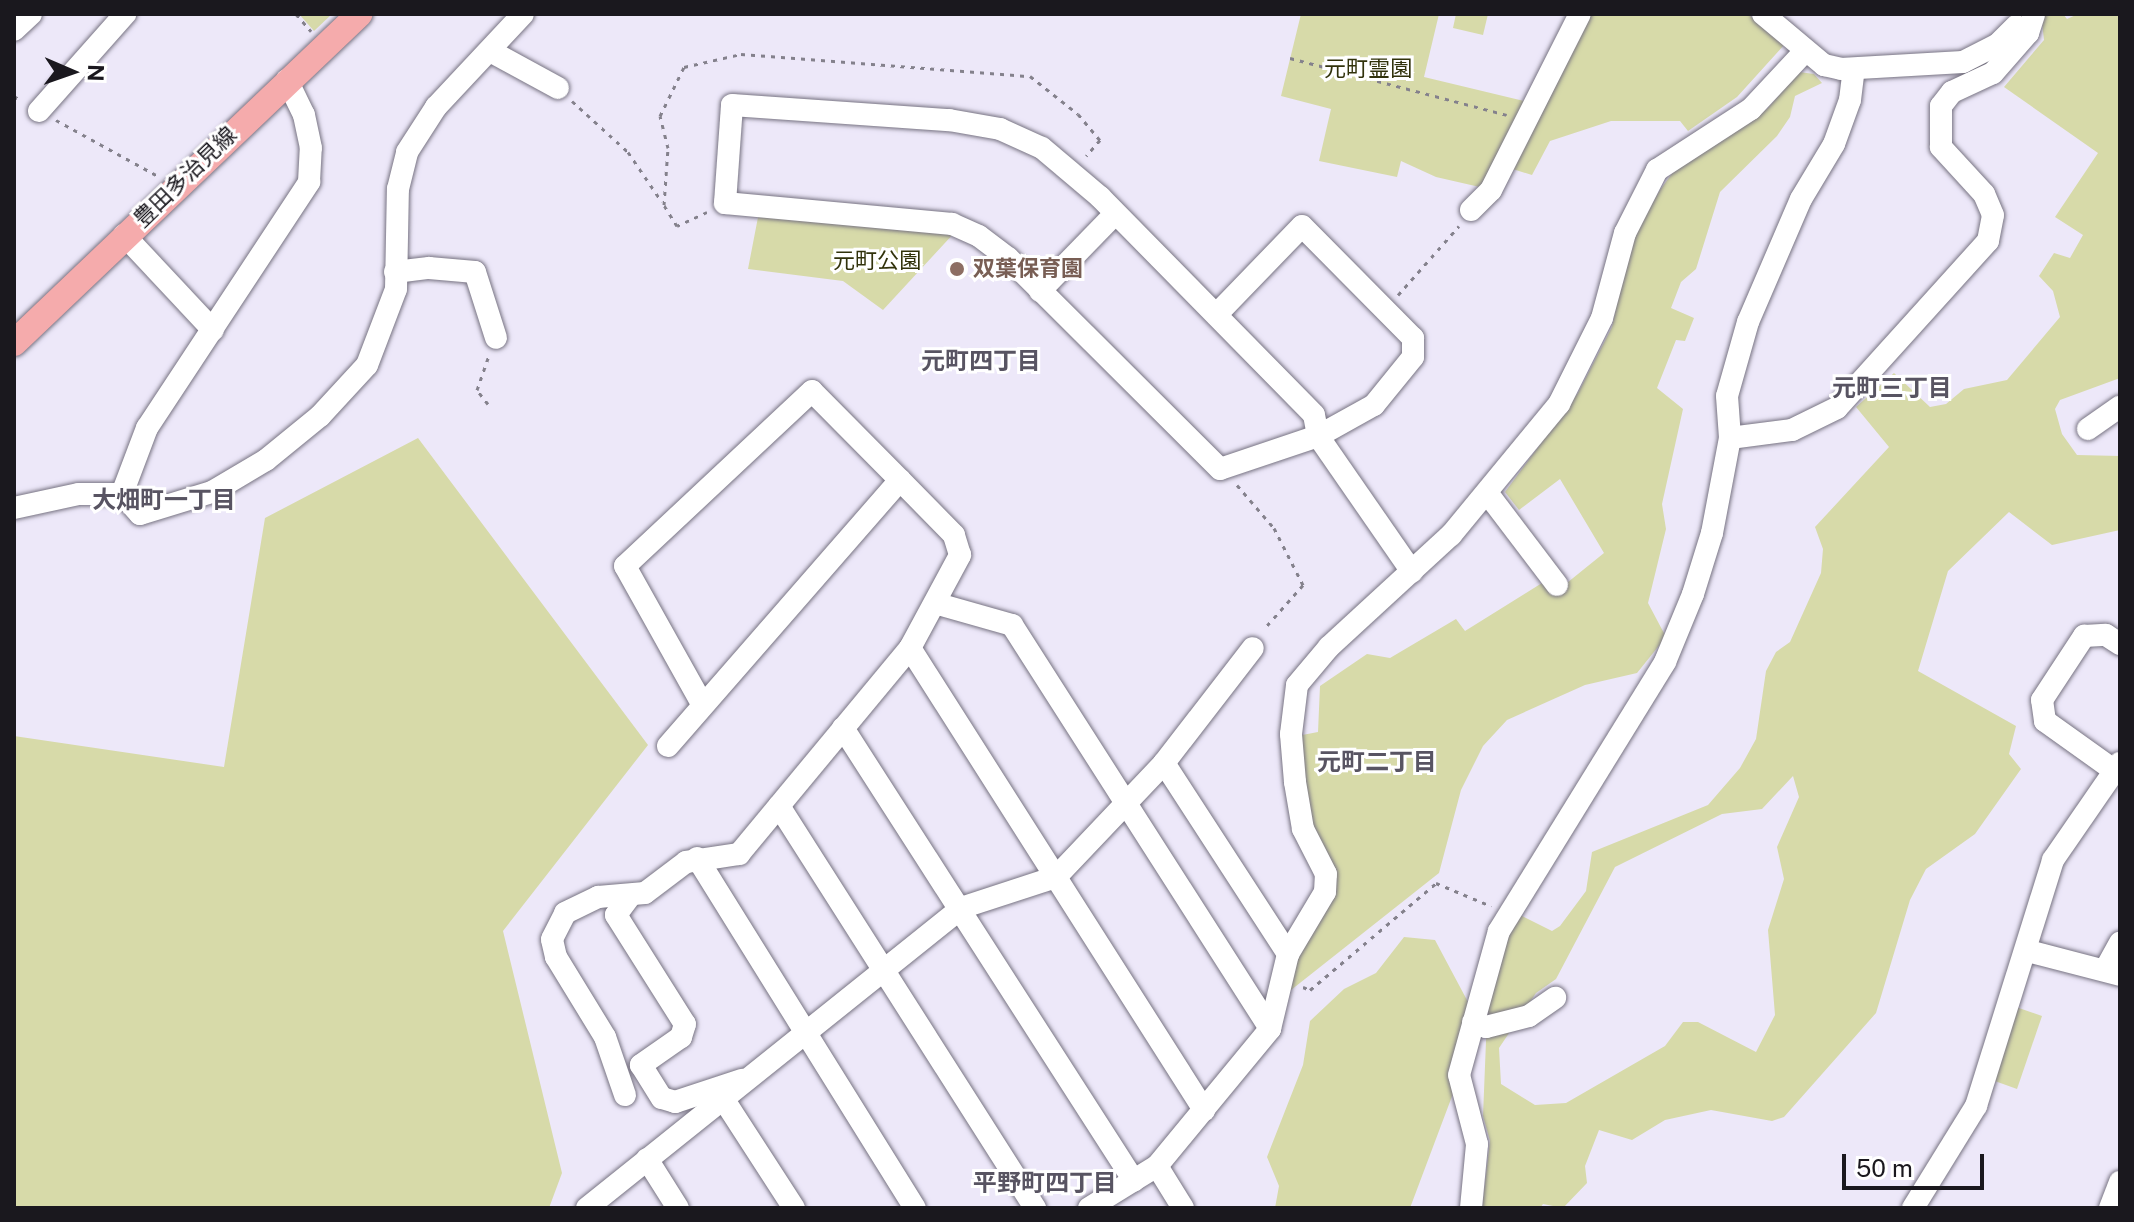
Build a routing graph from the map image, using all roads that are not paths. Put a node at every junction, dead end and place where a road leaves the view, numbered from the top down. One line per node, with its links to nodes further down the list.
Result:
1 (31, 14): 9 (street)
2 (125, 14): 16 (street)
3 (359, 14): 14 (main road, 豊田多治見線)
4 (523, 14): 12 (street)
5 (1580, 14): 17 (street)
6 (1763, 14): 10 (street)
7 (1799, 14): 10 (street)
8 (2031, 14): 13 (street); 29 (street)
9 (14, 30)
10 (1782, 30): 11 (street)
11 (1805, 51): 13 (street); 32 (street)
12 (492, 52): 15 (street); 20 (street)
13 (1854, 69): 29 (street)
14 (287, 80): 19 (main road, 豊田多治見線); 23 (street)
15 (558, 88)
16 (39, 111)
17 (1471, 210)
18 (1115, 214): 21 (street); 21 (street); 22 (street)
19 (124, 235): 23 (street); 25 (main road, 豊田多治見線)
20 (395, 272): 24 (street); 31 (street)
21 (1040, 291): 28 (street)
22 (1217, 314): 28 (street); 28 (street)
23 (213, 330): 31 (street)
24 (496, 338)
25 (14, 343)
26 (2120, 407): 27 (street)
27 (2088, 429)
28 (1318, 436): 34 (street)
29 (1730, 438): 57 (street)
30 (900, 480): 36 (street); 40 (street); 40 (street)
31 (122, 494): 33 (street)
32 (1488, 494): 34 (street); 35 (street)
33 (14, 508)
34 (1412, 572): 53 (street)
35 (1557, 585)
36 (938, 604): 38 (street); 46 (street)
37 (2120, 644): 44 (street)
38 (910, 648): 41 (street); 48 (street)
39 (1253, 648): 43 (street)
40 (702, 704): 42 (street)
41 (843, 728): 45 (street); 50 (street)
42 (668, 746)
43 (1164, 763): 46 (street); 53 (street)
44 (2117, 767): 52 (street)
45 (779, 806): 47 (street); 54 (street)
46 (1127, 806): 48 (street); 58 (street)
47 (697, 858): 49 (street); 59 (street)
48 (1056, 877): 50 (street); 63 (street)
49 (631, 895): 60 (street); 61 (street)
50 (961, 908): 54 (street); 66 (street)
51 (2120, 943): 55 (street)
52 (2028, 951): 55 (street); 76 (street)
53 (1288, 954): 58 (street)
54 (884, 970): 59 (street); 72 (street)
55 (2113, 972)
56 (1555, 998): 57 (street)
57 (1473, 1022): 75 (street)
58 (1270, 1029): 63 (street)
59 (806, 1036): 60 (street); 71 (street)
60 (748, 1078): 62 (street)
61 (625, 1095)
62 (724, 1100): 64 (street); 70 (street)
63 (1204, 1110): 65 (street)
64 (647, 1159): 68 (street); 69 (street)
65 (1157, 1166): 66 (street); 74 (street)
66 (1134, 1181): 73 (street)
67 (2120, 1182): 77 (street)
68 (587, 1208)
69 (678, 1208)
70 (794, 1208)
71 (915, 1208)
72 (1035, 1208)
73 (1089, 1208)
74 (1183, 1208)
75 (1471, 1208)
76 (1913, 1208)
77 (2110, 1208)

